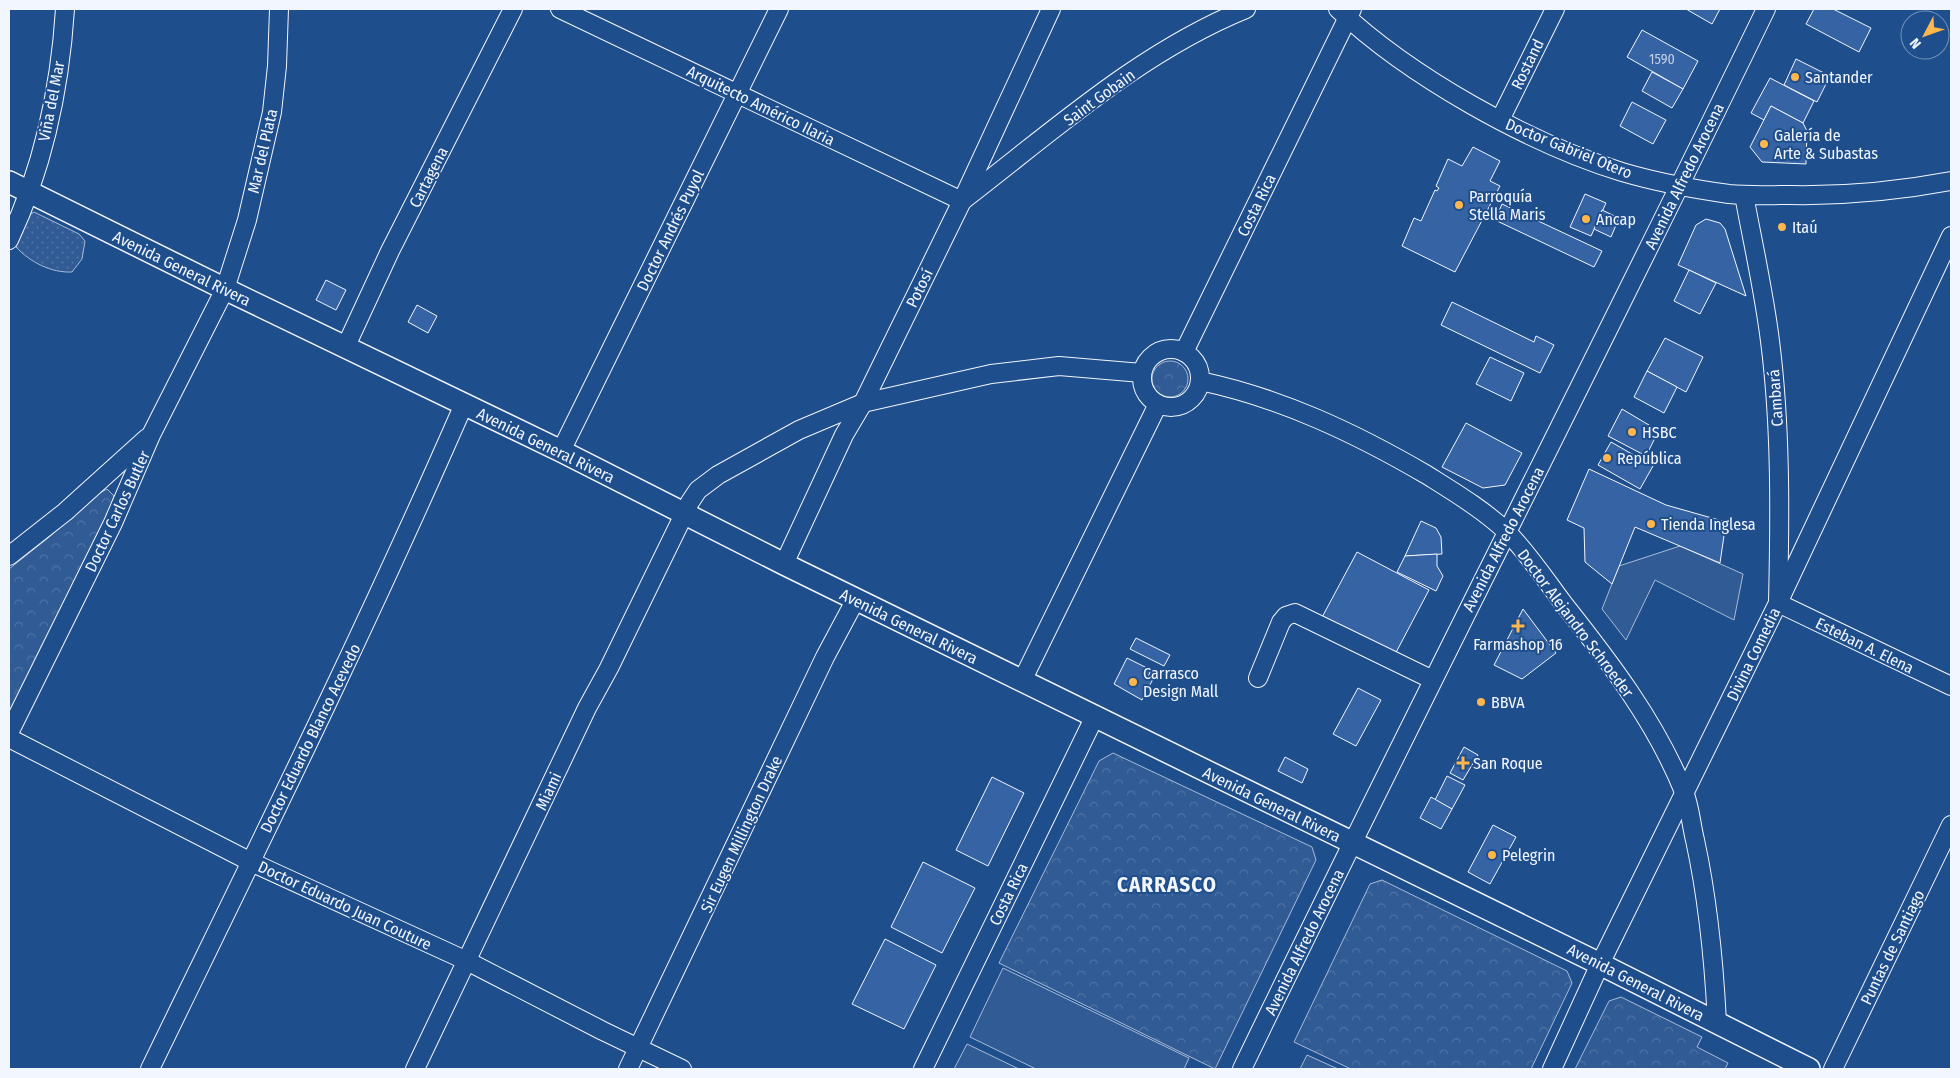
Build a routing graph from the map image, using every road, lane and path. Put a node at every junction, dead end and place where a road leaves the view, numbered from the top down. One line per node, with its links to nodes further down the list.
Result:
1 (65, 9): 16 (street, Viña del Mar)
2 (280, 9): 21 (street, Mar del Plata)
3 (513, 9): 22 (street, Cartagena)
4 (560, 9): 11 (street, Arquitecto Américo Ilaria)
5 (779, 9): 11 (street, Doctor Andrés Puyol)
6 (1051, 9): 18 (street, Potosí)
7 (1246, 9): 18 (street, Saint Gobain)
8 (1555, 9): 12 (street, Rostand)
9 (1766, 9): 15 (street, Avenida Alfredo Arocena)
10 (1346, 12): 12 (street, Doctor Gabriel Otero); 23 (street, Costa Rica)
11 (737, 94): 18 (street, Arquitecto Américo Ilaria); 30 (street, Doctor Andrés Puyol)
12 (1500, 120): 15 (street, Doctor Gabriel Otero)
13 (1951, 181): 17 (street, Doctor Gabriel Otero)
14 (9, 182): 16 (main road, Avenida General Rivera)
15 (1680, 186): 17 (street, Doctor Gabriel Otero); 32 (street, Avenida Alfredo Arocena)
16 (28, 191): 20 (street, Viña del Mar); 21 (main road, Avenida General Rivera)
17 (1744, 195): 36 (street, Cambará)
18 (962, 201): 26 (street, Potosí)
19 (1951, 236): 36 (street, Divina Comedia)
20 (9, 240)
21 (225, 289): 22 (main road, Avenida General Rivera); 29 (street, Doctor Carlos Butler)
22 (346, 346): 27 (main road, Avenida General Rivera)
23 (1184, 352): 24 (street); 25 (street)
24 (1142, 373): 26 (street); 28 (street)
25 (1200, 381): 28 (street); 32 (street, Doctor Alejandro Schroeder)
26 (863, 403): 31 (street); 34 (street, Potosí)
27 (464, 404): 30 (main road, Avenida General Rivera); 47 (street, Doctor Eduardo Blanco Acevedo)
28 (1158, 404): 39 (street)
29 (151, 435): 33 (street); 42 (street, Doctor Carlos Butler)
30 (561, 451): 31 (main road, Avenida General Rivera)
31 (684, 514): 34 (main road, Avenida General Rivera); 48 (street, Miami)
32 (1507, 532): 38 (street, Avenida Alfredo Arocena); 44 (street, Doctor Alejandro Schroeder)
33 (9, 556)
34 (784, 564): 35 (main road, Avenida General Rivera)
35 (856, 600): 39 (main road, Avenida General Rivera); 51 (street, Sir Eugen Millington Drake)
36 (1778, 603): 40 (street, Esteban A. Elena); 44 (street, Divina Comedia)
37 (1258, 678): 38 (street)
38 (1433, 680): 46 (street, Avenida Alfredo Arocena)
39 (1022, 682): 41 (main road, Avenida General Rivera)
40 (1951, 686)
41 (1094, 718): 46 (main road, Avenida General Rivera); 56 (street, Costa Rica)
42 (9, 733)
43 (9, 738): 47 (street, Doctor Eduardo Juan Couture)
44 (1685, 793): 49 (street, Divina Comedia); 50 (street, Doctor Alejandro Schroeder)
45 (1951, 825): 60 (street, Puntas de Santiago)
46 (1351, 842): 49 (main road, Avenida General Rivera); 57 (street, Avenida Alfredo Arocena)
47 (251, 862): 48 (street, Doctor Eduardo Juan Couture); 52 (street, Doctor Eduardo Blanco Acevedo)
48 (467, 961): 51 (street, Doctor Eduardo Juan Couture); 53 (street, Miami)
49 (1600, 964): 50 (main road, Avenida General Rivera); 58 (street, Divina Comedia)
50 (1717, 1023): 59 (main road, Avenida General Rivera)
51 (639, 1047): 54 (street, Sir Eugen Millington Drake); 55 (street, Doctor Eduardo Juan Couture)
52 (150, 1069)
53 (415, 1069)
54 (628, 1069)
55 (682, 1069)
56 (923, 1069)
57 (1242, 1069)
58 (1552, 1069)
59 (1809, 1069)
60 (1833, 1069)

